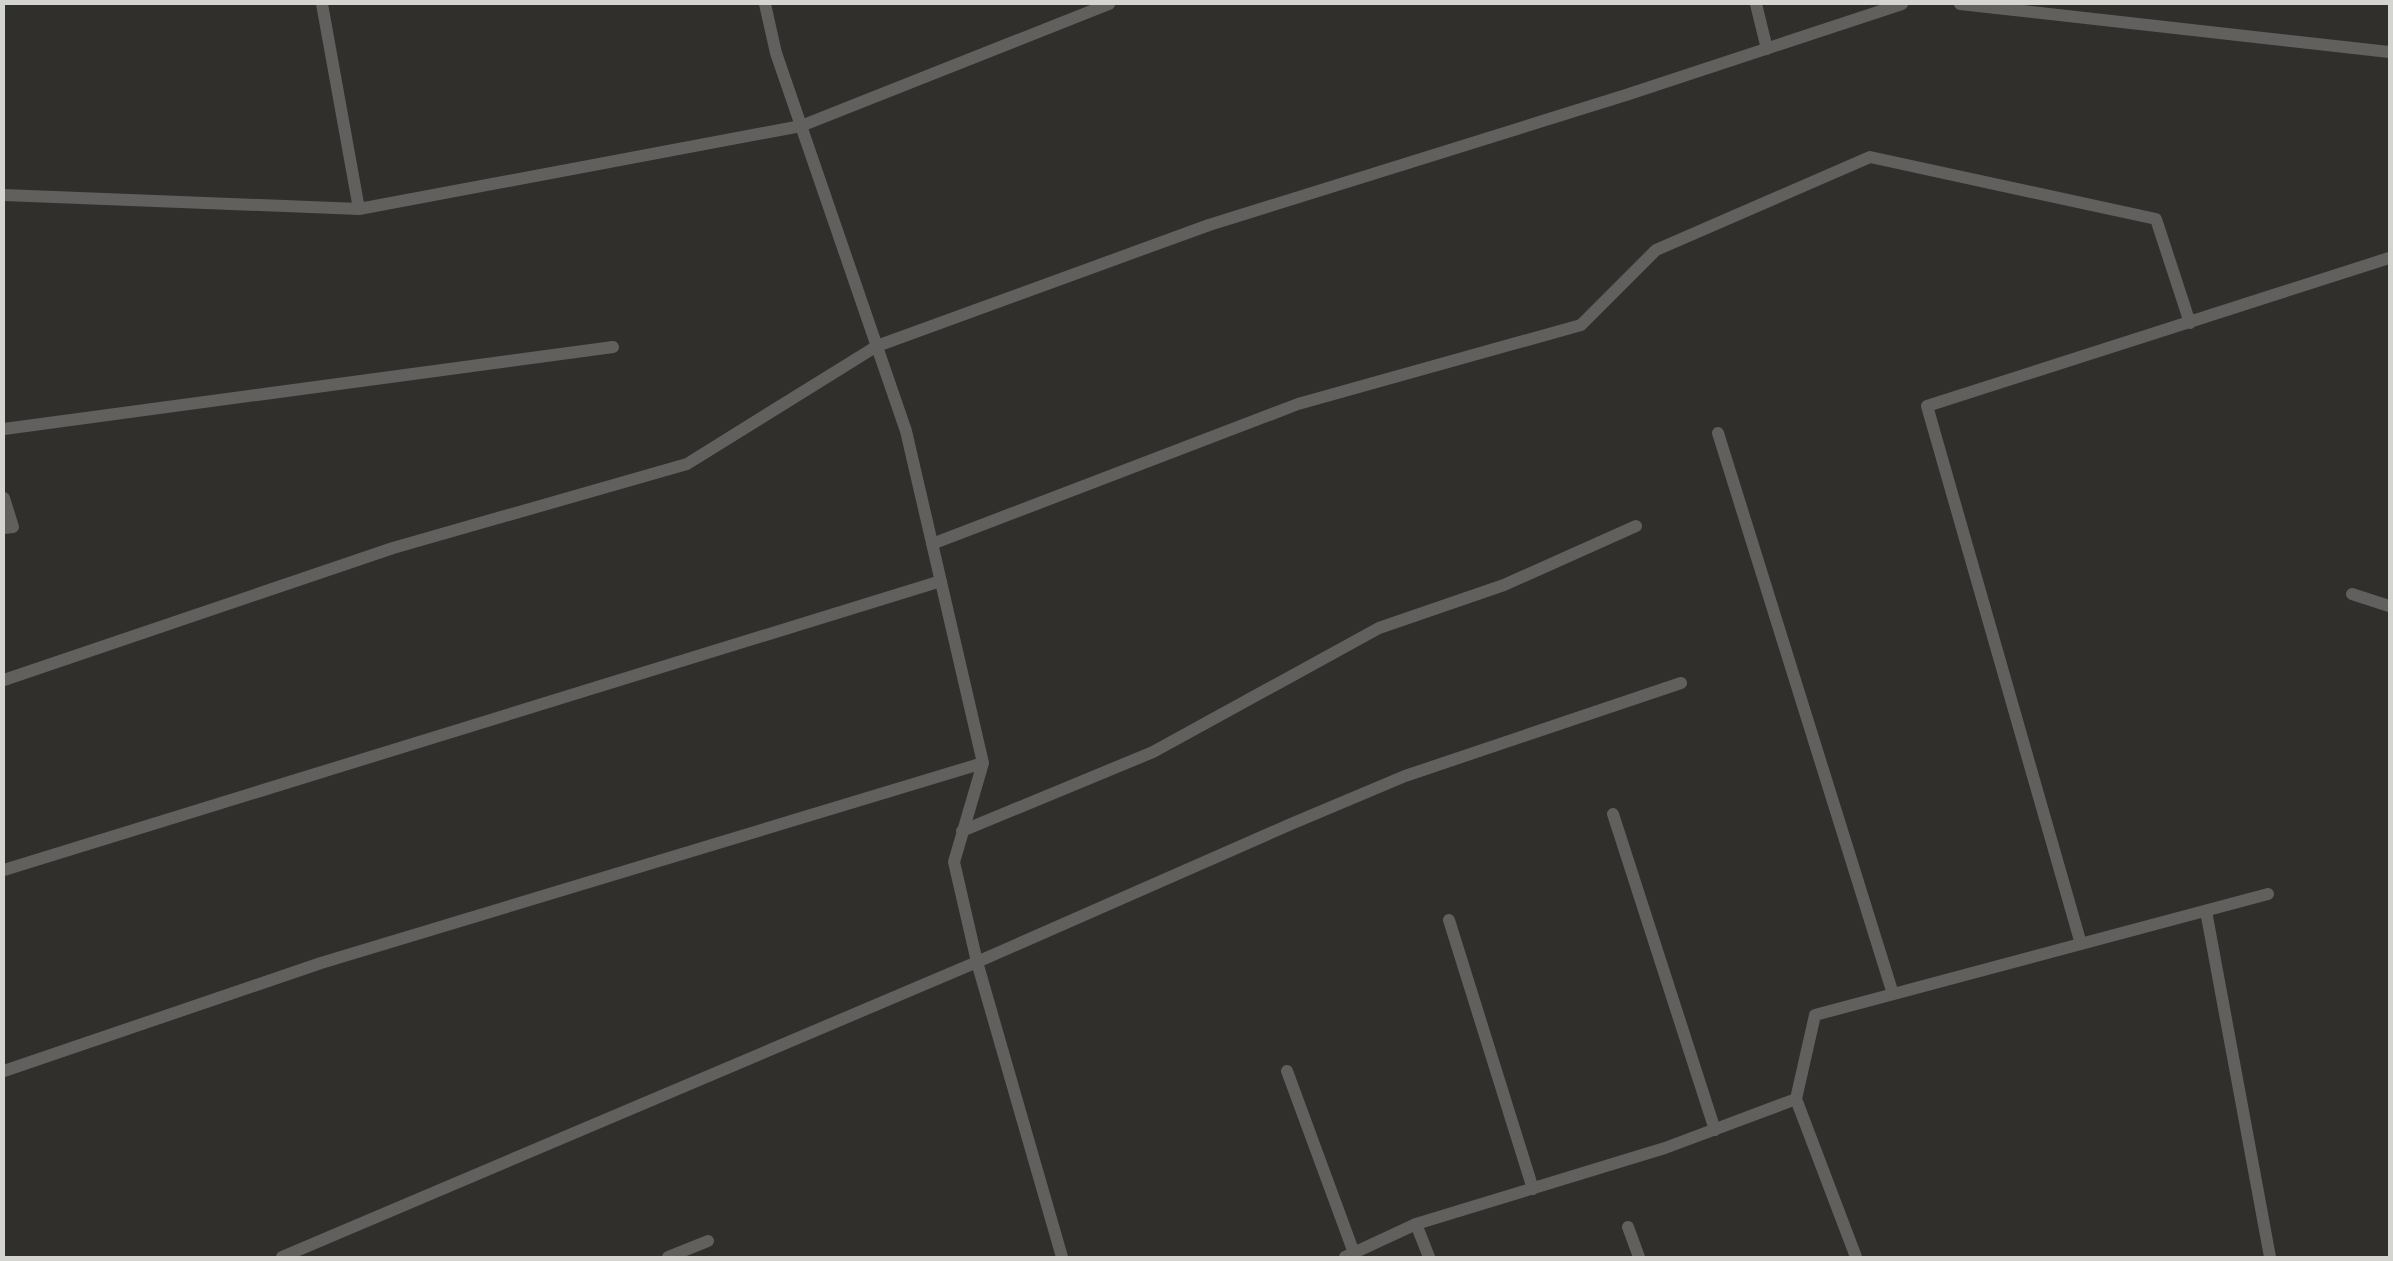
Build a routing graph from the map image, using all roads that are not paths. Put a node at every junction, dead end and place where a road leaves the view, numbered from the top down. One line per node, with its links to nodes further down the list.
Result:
1 (322, 4): 11 (street)
2 (765, 4): 9 (street)
3 (1109, 4): 9 (street)
4 (1756, 4): 7 (street)
5 (1902, 4): 7 (street)
6 (1960, 4): 8 (street)
7 (1767, 49): 14 (street)
8 (2389, 52)
9 (801, 126): 11 (street); 14 (street)
10 (4, 195): 11 (street)
11 (359, 209)
12 (2389, 258): 13 (street)
13 (2190, 323): 21 (street); 34 (street)
14 (877, 346): 21 (street); 25 (street)
15 (613, 347): 16 (street)
16 (4, 429)
17 (1718, 433): 36 (street)
18 (4, 498): 20 (street)
19 (1636, 526): 29 (street)
20 (4, 528)
21 (932, 544): 22 (street)
22 (941, 582): 27 (street); 30 (street)
23 (2352, 594): 24 (street)
24 (2389, 606)
25 (4, 680)
26 (1681, 683): 35 (street)
27 (983, 763): 29 (street); 37 (street)
28 (1614, 814): 40 (street)
29 (962, 831): 35 (street)
30 (4, 870)
31 (2268, 894): 32 (street)
32 (2206, 911): 34 (street); 52 (street)
33 (1449, 920): 41 (street)
34 (2081, 944): 36 (street)
35 (977, 962): 46 (street); 48 (street)
36 (1893, 994): 39 (street)
37 (4, 1071)
38 (1287, 1071): 45 (street)
39 (1796, 1099): 40 (street); 51 (street)
40 (1716, 1130): 41 (street)
41 (1533, 1189): 42 (street)
42 (1416, 1224): 45 (street); 49 (street)
43 (1628, 1227): 50 (street)
44 (708, 1241): 47 (street)
45 (1350, 1255)
46 (282, 1257)
47 (668, 1257)
48 (1062, 1257)
49 (1429, 1257)
50 (1639, 1257)
51 (1856, 1257)
52 (2270, 1257)

